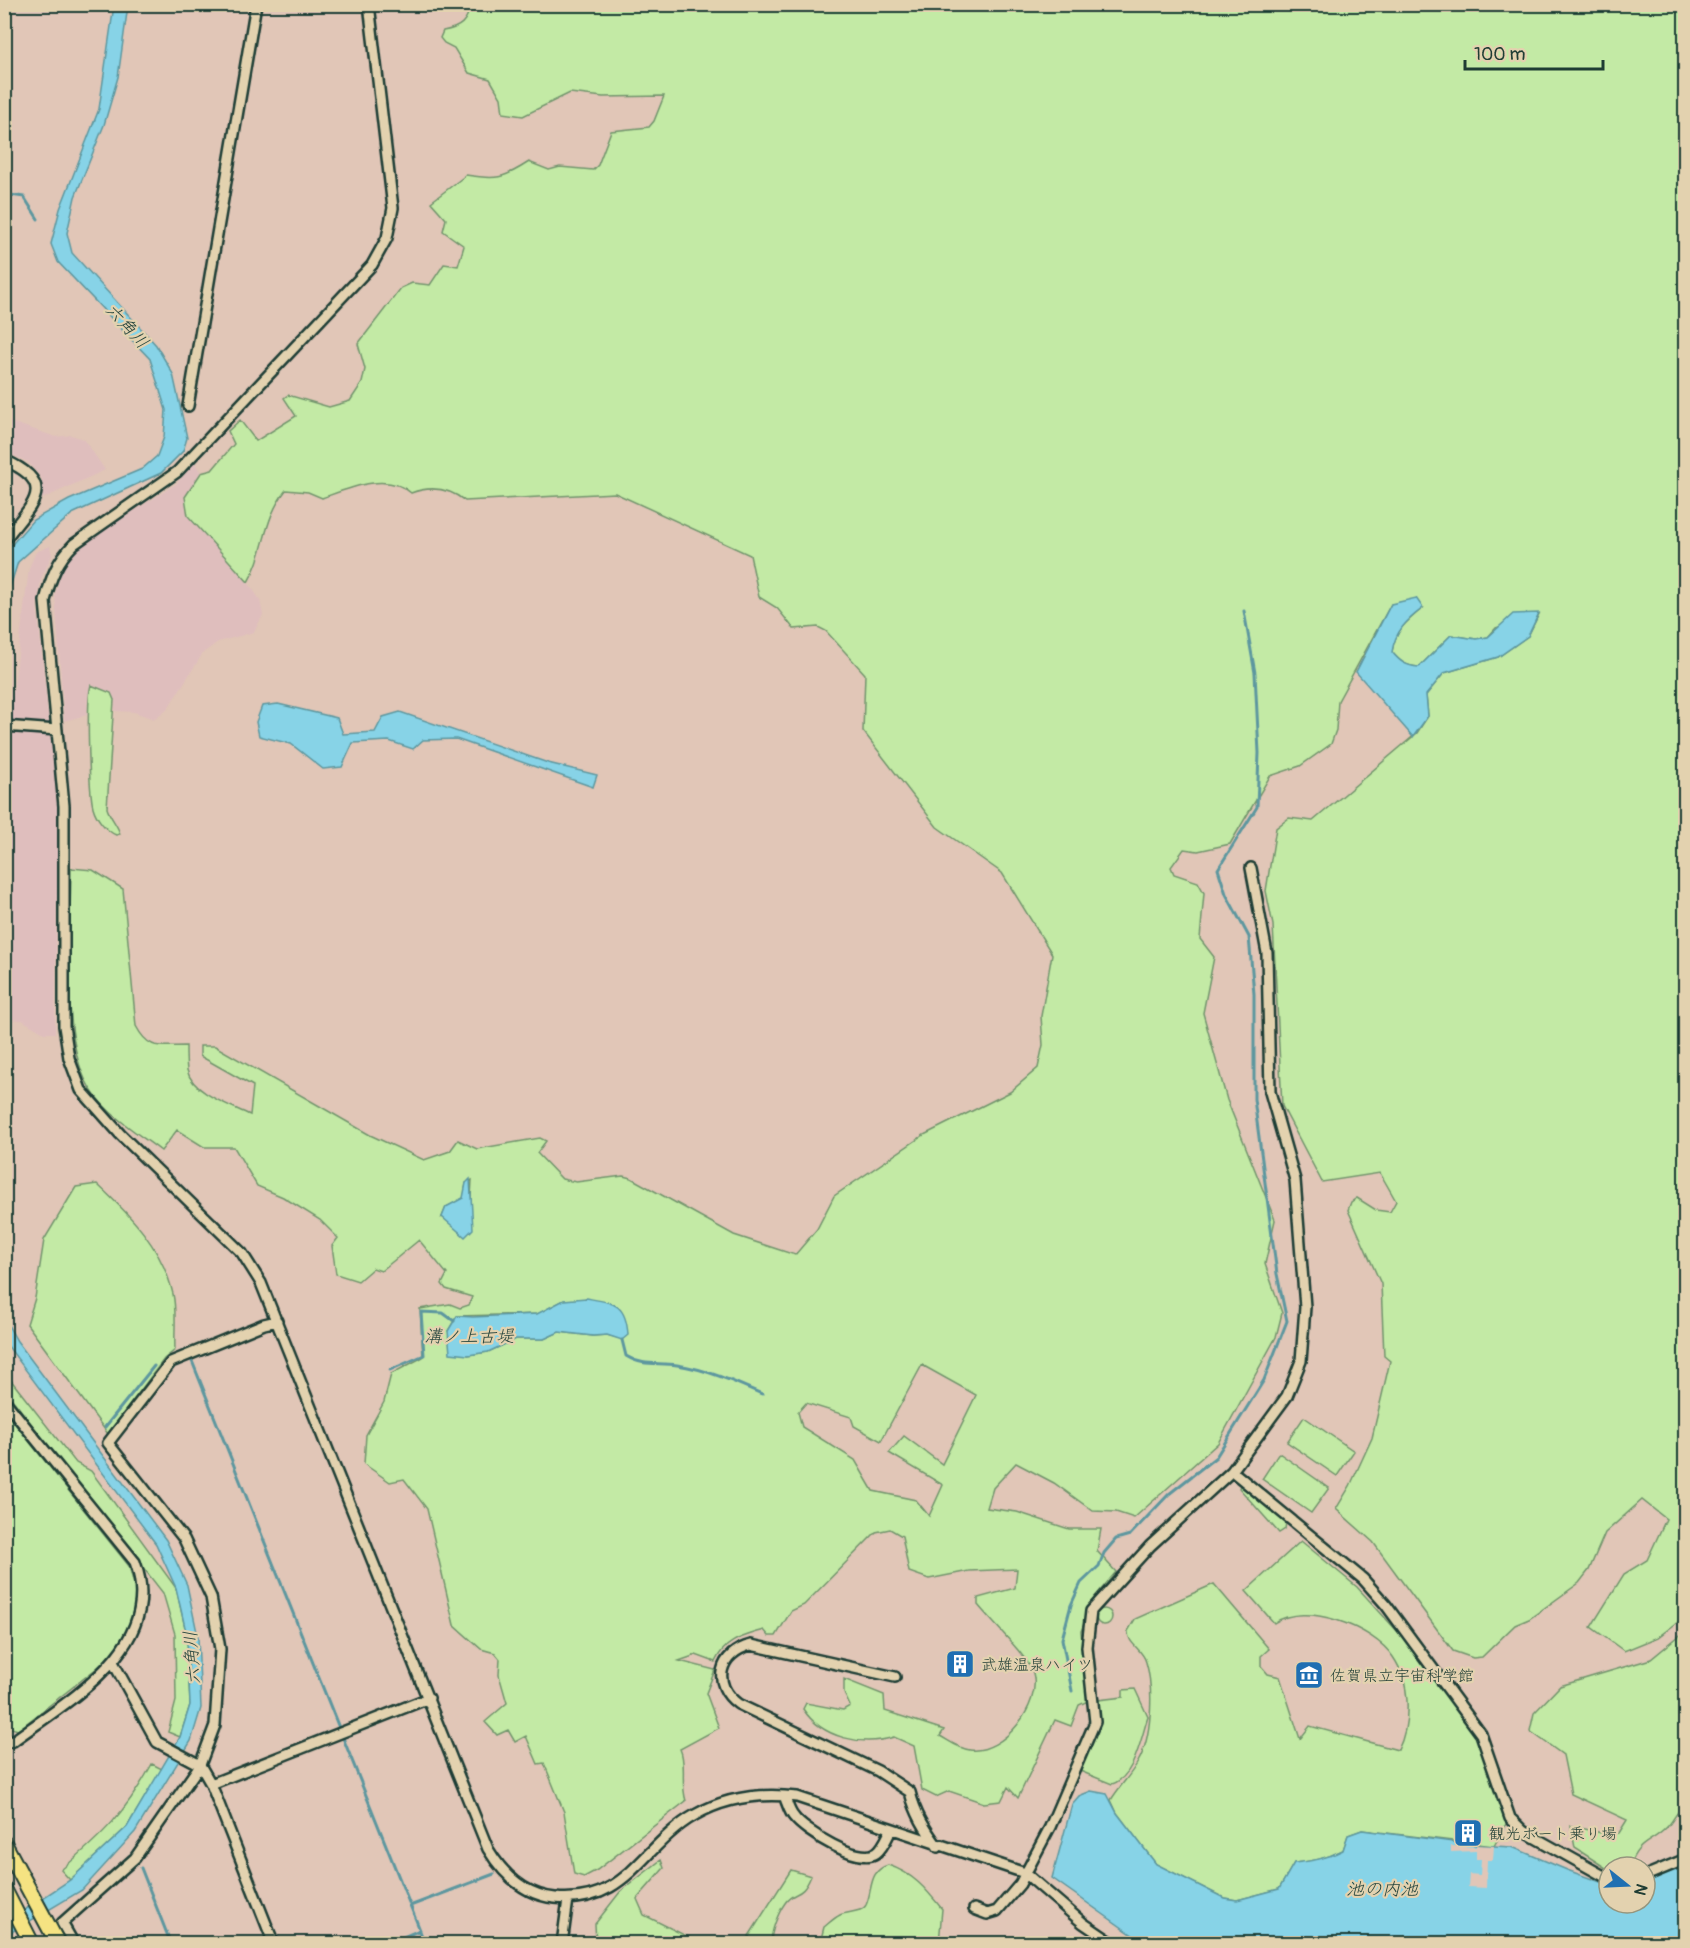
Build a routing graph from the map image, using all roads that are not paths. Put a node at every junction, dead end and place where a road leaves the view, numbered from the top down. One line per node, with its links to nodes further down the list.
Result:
1 (256, 4): 3 (street)
2 (369, 4): 7 (street)
3 (188, 406)
4 (4, 460): 5 (street)
5 (4, 541)
6 (8, 726): 7 (street)
7 (57, 729): 9 (street)
8 (1251, 868): 11 (street)
9 (277, 1321): 14 (street); 16 (street)
10 (4, 1400): 12 (street)
11 (1232, 1471): 24 (street); 25 (street)
12 (113, 1662): 15 (street); 16 (street)
13 (895, 1677): 21 (street)
14 (429, 1698): 17 (street); 27 (street)
15 (4, 1743)
16 (200, 1765): 17 (street); 31 (street)
17 (211, 1784): 32 (street)
18 (784, 1796): 19 (street); 19 (street); 27 (street)
19 (891, 1830): 21 (street)
20 (4, 1843): 30 (highway)
21 (938, 1847): 25 (street)
22 (1686, 1859): 23 (street)
23 (1657, 1871)
24 (1597, 1872)
25 (1025, 1873): 28 (street); 34 (street)
26 (4, 1889): 29 (highway)
27 (568, 1899): 33 (street)
28 (974, 1909)
29 (32, 1944)
30 (58, 1944)
31 (74, 1944)
32 (274, 1944)
33 (562, 1944)
34 (1114, 1944)

